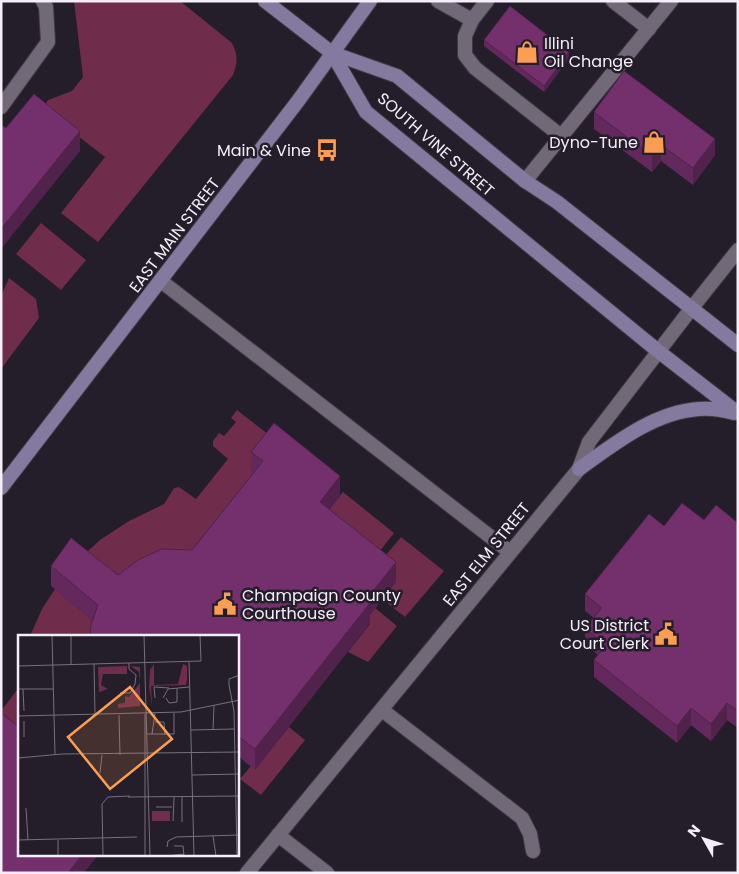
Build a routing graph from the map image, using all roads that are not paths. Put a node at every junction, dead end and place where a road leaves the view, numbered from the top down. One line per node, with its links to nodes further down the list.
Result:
1 (43, 1): 11 (street)
2 (266, 1): 10 (main road)
3 (370, 1): 10 (main road, EAST MAIN STREET)
4 (438, 1): 8 (street)
5 (487, 1): 8 (street)
6 (613, 1): 9 (street)
7 (671, 1): 9 (street)
8 (472, 20): 12 (street)
9 (649, 29): 12 (street)
10 (332, 53): 13 (main road, SOUTH VINE STREET); 15 (main road, EAST MAIN STREET); 18 (main road, SOUTH VINE STREET)
11 (1, 107)
12 (561, 136): 13 (street)
13 (526, 180): 16 (main road, SOUTH VINE STREET)
14 (738, 250): 16 (street, EAST ELM STREET)
15 (161, 281): 21 (main road, EAST MAIN STREET); 22 (street)
16 (691, 309): 17 (main road, SOUTH VINE STREET); 18 (street, EAST ELM STREET)
17 (738, 345)
18 (658, 351): 19 (main road, SOUTH VINE STREET); 20 (street, EAST ELM STREET)
19 (738, 413): 20 (main road)
20 (579, 469): 22 (street, EAST ELM STREET)
21 (1, 488)
22 (510, 552): 23 (street, EAST ELM STREET)
23 (382, 710): 24 (street, EAST ELM STREET); 25 (street)
24 (278, 835): 26 (street, EAST ELM STREET); 27 (street)
25 (533, 851)
26 (247, 873)
27 (327, 873)

